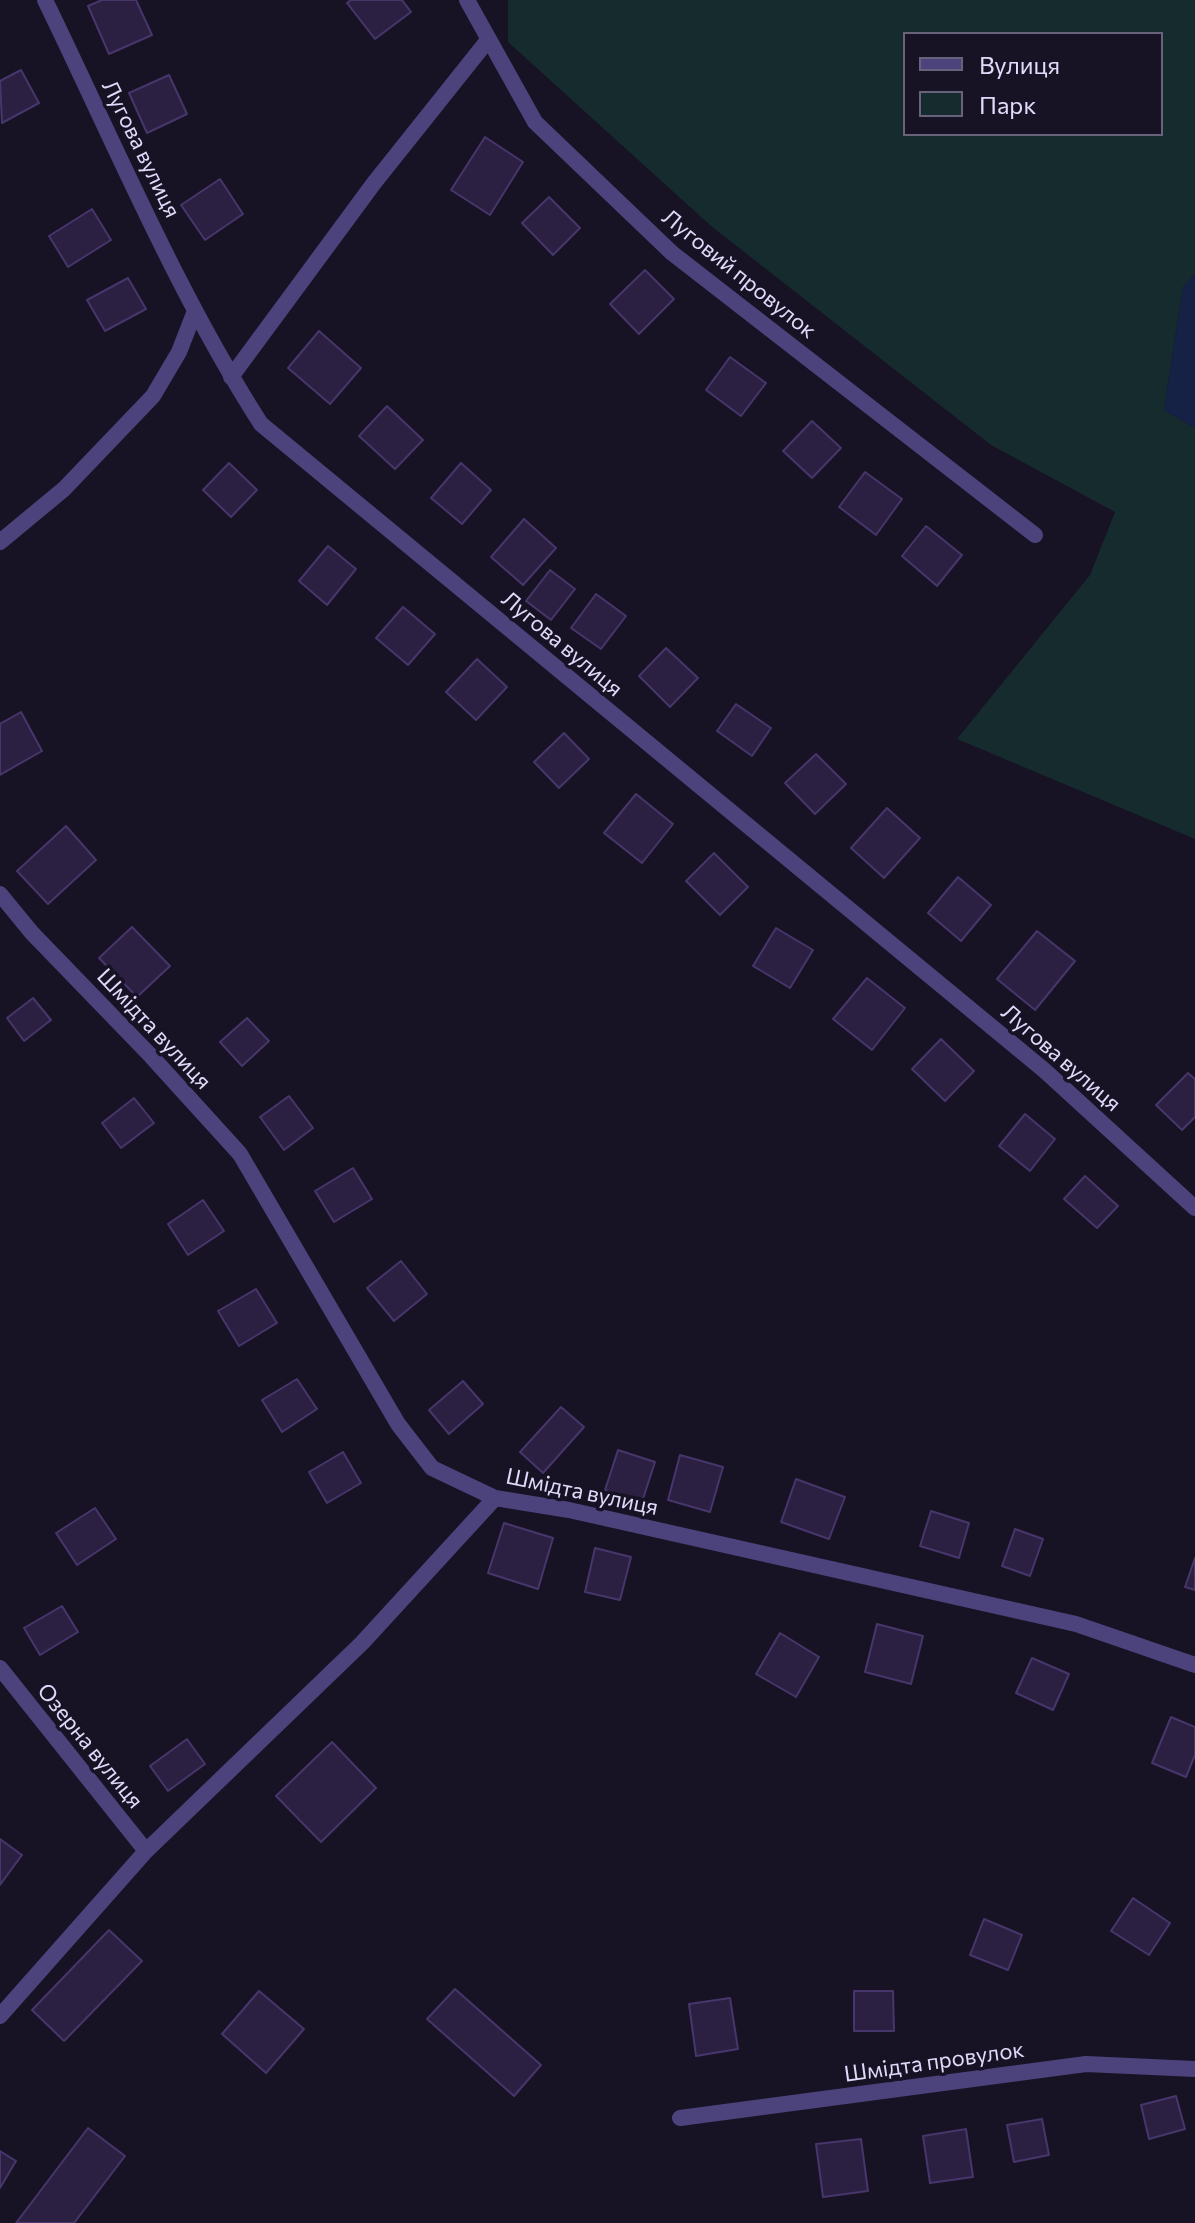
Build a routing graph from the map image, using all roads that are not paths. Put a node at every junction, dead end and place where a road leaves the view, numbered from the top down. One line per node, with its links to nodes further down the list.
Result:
1 (45, 0): 4 (street, Лугова вулиця)
2 (467, 0): 3 (street, Луговий провулок)
3 (488, 40): 5 (street); 6 (street, Луговий провулок)
4 (195, 311): 5 (street, Лугова вулиця); 7 (street)
5 (231, 377): 9 (street, Лугова вулиця)
6 (1035, 535)
7 (0, 542)
8 (0, 894): 10 (street, Шмідта вулиця)
9 (1195, 1208)
10 (495, 1498): 11 (street, Шмідта вулиця); 13 (street)
11 (1195, 1665)
12 (0, 1668): 13 (street, Озерна вулиця)
13 (146, 1851): 14 (street)
14 (0, 2016)
15 (1195, 2069): 16 (street, Шмідта провулок)
16 (680, 2118)

